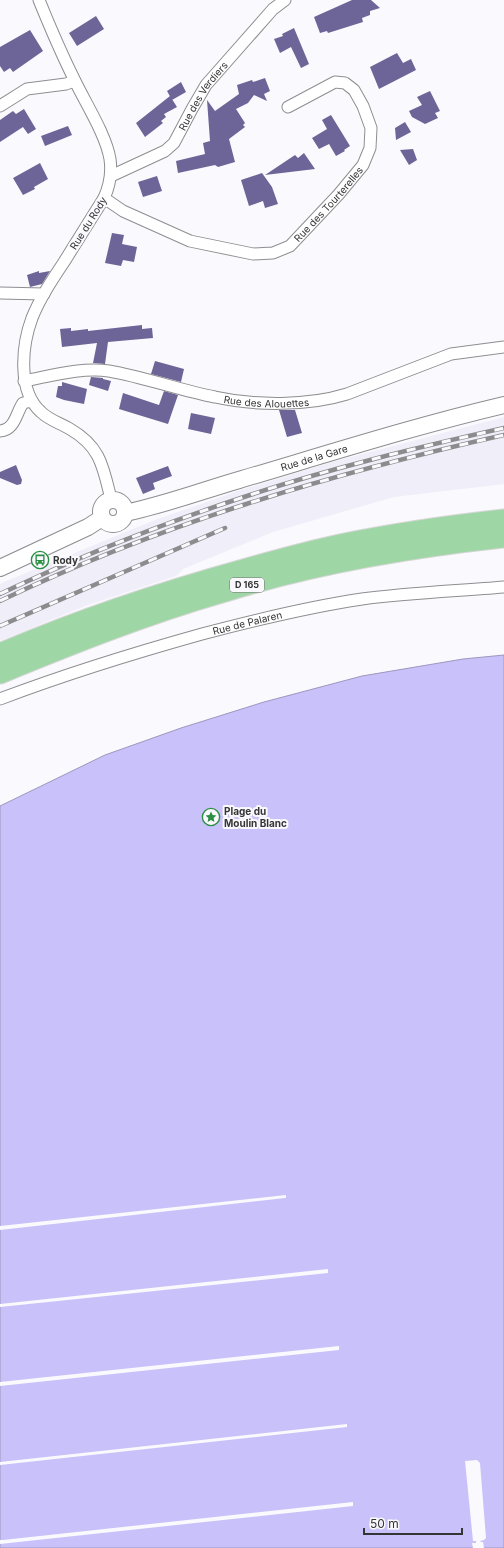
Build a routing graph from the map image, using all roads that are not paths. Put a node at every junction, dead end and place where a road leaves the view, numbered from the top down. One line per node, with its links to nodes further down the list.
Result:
1 (39, 0): 3 (street, Rue du Rody)
2 (285, 0): 6 (street, Rue des Verdiers)
3 (74, 81): 4 (street); 6 (street, Rue du Rody)
4 (0, 106)
5 (288, 107): 7 (street, Rue des Tourterelles)
6 (111, 176): 7 (street, Rue du Rody)
7 (104, 198): 9 (street, Rue du Rody)
8 (0, 293): 9 (street)
9 (44, 294): 11 (street, Rue du Rody)
10 (504, 347): 11 (street, Rue des Alouettes)
11 (24, 381): 12 (street, Rue du Rody)
12 (32, 401): 14 (street); 15 (street, Rue du Rody)
13 (504, 405): 16 (main road, Rue de la Gare)
14 (0, 431)
15 (111, 499): 16 (main road); 17 (main road)
16 (125, 513): 17 (main road, Rue de la Gare)
17 (102, 518): 20 (main road)
18 (504, 520): 22 (highway, D 165)
19 (504, 537): 23 (highway, D 165)
20 (0, 568)
21 (504, 587): 24 (street, Rue de Palaren)
22 (0, 654)
23 (0, 673)
24 (0, 699)

